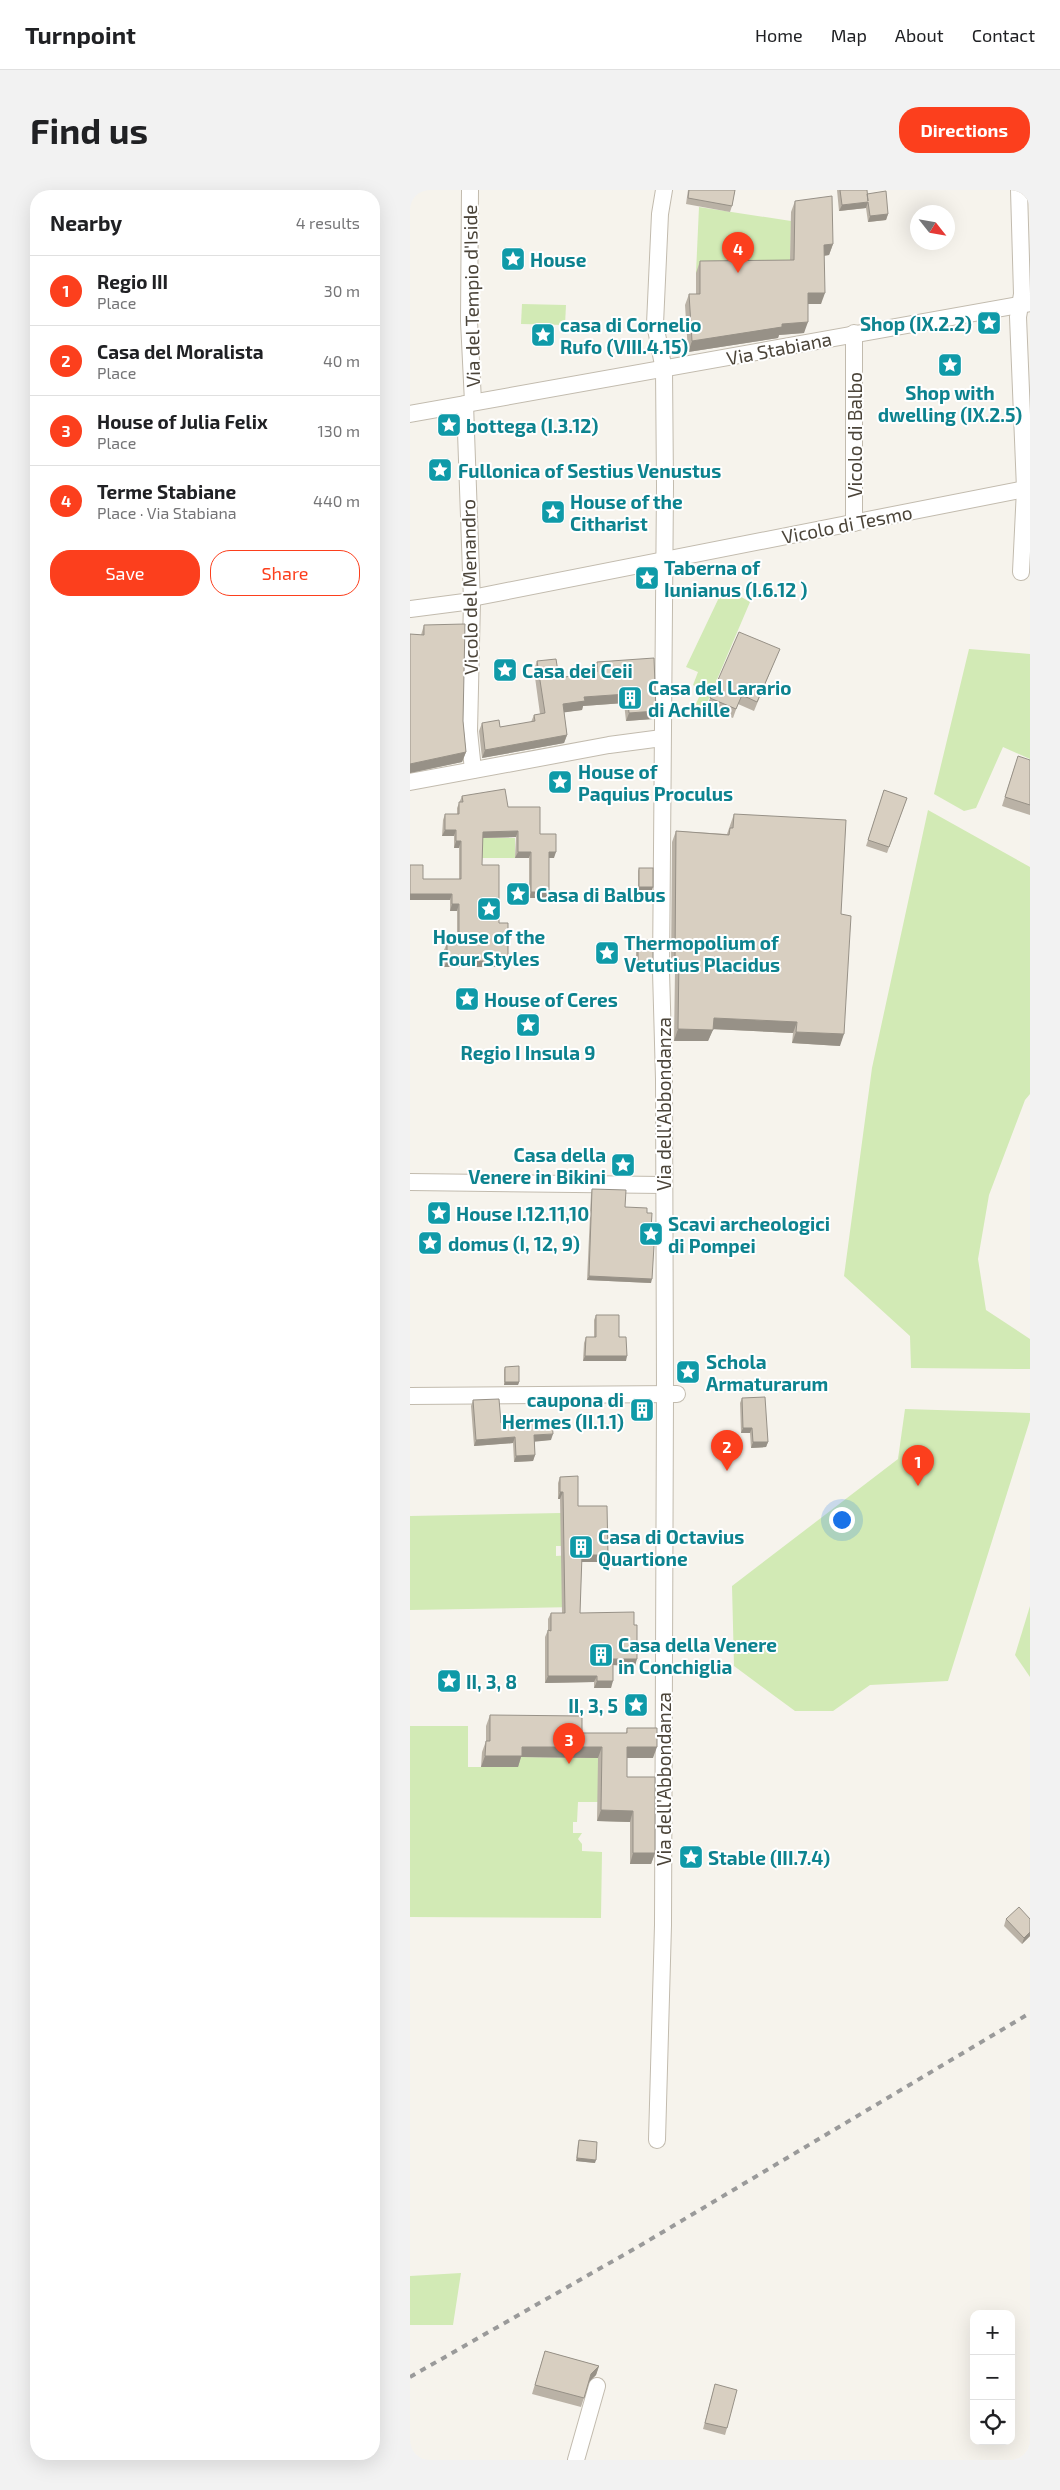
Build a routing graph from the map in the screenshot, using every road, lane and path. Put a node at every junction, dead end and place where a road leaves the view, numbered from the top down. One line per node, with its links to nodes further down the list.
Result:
1 (470, 190): 7 (street, Via del Tempio d'Iside)
2 (664, 190): 6 (street, Via dell'Abbondanza)
3 (1019, 190): 4 (street)
4 (1026, 304): 5 (street, Via Stabiana); 9 (street)
5 (854, 340): 6 (street, Via Stabiana); 10 (street, Vicolo di Balbo)
6 (664, 370): 7 (street, Via Stabiana); 11 (street, Via dell'Abbondanza)
7 (469, 403): 8 (street, Via Stabiana); 13 (street, Vicolo del Menandro)
8 (410, 414)
9 (1028, 488): 10 (street, Vicolo di Tesmo); 12 (street)
10 (854, 523): 11 (street, Vicolo di Tesmo)
11 (664, 560): 13 (street, Vicolo di Tesmo); 15 (street, Via dell'Abbondanza)
12 (1021, 572)
13 (472, 601): 14 (street, Vicolo di Tesmo); 16 (street, Vicolo del Menandro)
14 (410, 609)
15 (662, 738): 16 (street); 19 (street, Via dell'Abbondanza)
16 (473, 770): 17 (street)
17 (410, 782)
18 (410, 1182): 19 (street)
19 (663, 1185): 20 (street, Via dell'Abbondanza)
20 (671, 1394): 21 (street); 22 (street, Via dell'Abbondanza)
21 (410, 1396)
22 (657, 2140)
23 (597, 2386): 24 (street)
24 (576, 2460)

